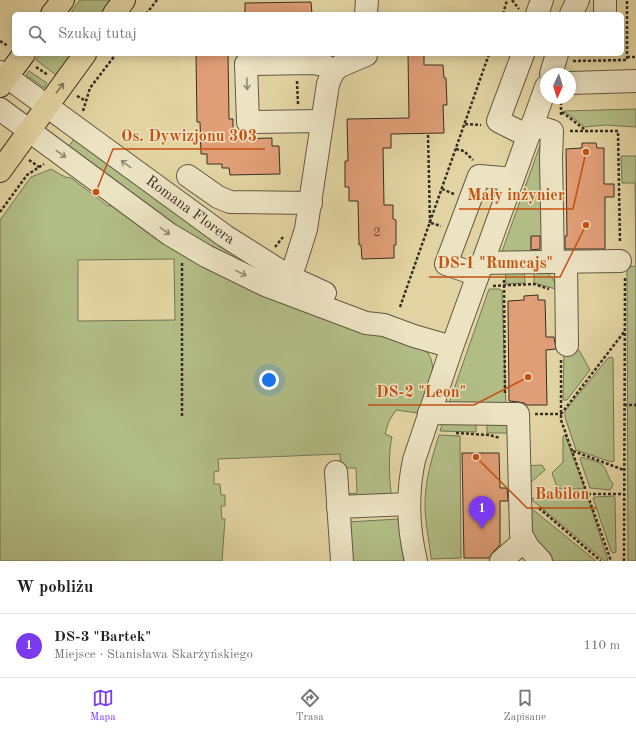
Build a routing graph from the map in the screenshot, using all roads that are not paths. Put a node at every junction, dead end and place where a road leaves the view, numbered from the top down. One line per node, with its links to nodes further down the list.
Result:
1 (63, 0): 7 (main road)
2 (124, 0): 8 (main road)
3 (367, 0): 9 (street)
4 (542, 0): 10 (street)
5 (578, 0): 11 (street)
6 (605, 0): 12 (street)
7 (54, 12)
8 (115, 12)
9 (366, 12)
10 (538, 12)
11 (572, 12)
12 (605, 12)
13 (84, 56): 26 (main road, one-way to 13)
14 (364, 56): 19 (street)
15 (522, 56): 30 (street)
16 (563, 58): 18 (street)
17 (27, 59): 20 (main road)
18 (556, 68)
19 (333, 72): 28 (street); 28 (street, one-way to 28)
20 (2, 78): 26 (street, Romana Florera)
21 (636, 82): 22 (street)
22 (576, 83)
23 (636, 96): 24 (street)
24 (576, 98)
25 (550, 104): 30 (street)
26 (47, 106): 29 (main road); 38 (street, Romana Florera, one-way to 26)
27 (0, 109): 29 (street, Romana Florera)
28 (322, 121): 34 (street)
29 (29, 131): 31 (main road); 38 (street, Romana Florera, one-way to 38)
30 (537, 131): 33 (street); 36 (street)
31 (0, 170)
32 (188, 176): 34 (street)
33 (512, 180): 37 (street); 37 (street)
34 (310, 203): 38 (street)
35 (620, 261): 36 (street)
36 (559, 262): 37 (street); 39 (street)
37 (489, 272): 40 (street)
38 (289, 277): 40 (street, Romana Florera)
39 (567, 345)
40 (452, 347): 41 (street)
41 (429, 413): 43 (street); 45 (street)
42 (336, 472): 44 (street)
43 (409, 504): 44 (street); 47 (street)
44 (338, 507): 46 (street)
45 (524, 541): 48 (street); 49 (street)
46 (342, 561)
47 (416, 561)
48 (501, 561)
49 (541, 561)

